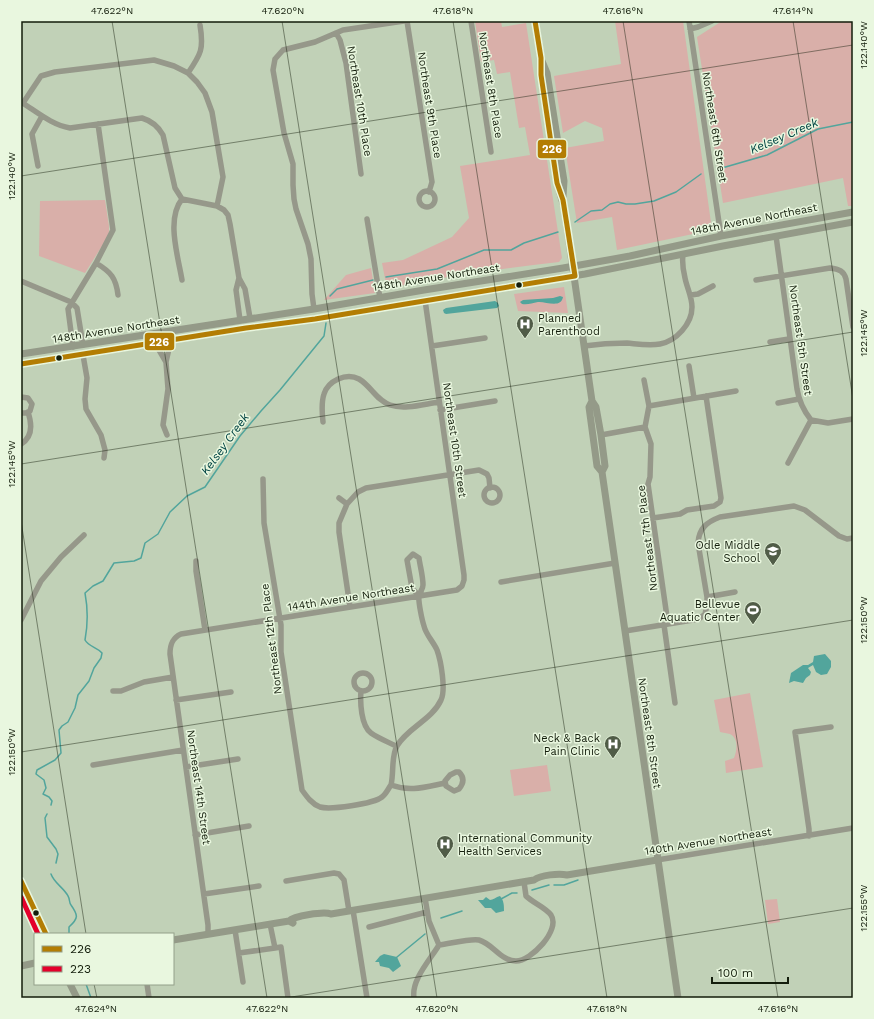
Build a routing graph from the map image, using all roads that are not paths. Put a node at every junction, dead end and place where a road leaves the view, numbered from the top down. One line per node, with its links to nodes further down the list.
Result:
1 (404, 21): 9 (street)
2 (407, 21): 17 (street, Northeast 9th Place)
3 (471, 21): 14 (street, Northeast 8th Place)
4 (536, 21): 29 (main road, Northeast 8th Street)
5 (689, 21): 8 (street, Northeast 6th Street)
6 (712, 21): 8 (street)
7 (200, 25): 10 (street)
8 (690, 29): 23 (street, Northeast 6th Street)
9 (336, 33): 16 (street, Northeast 10th Place); 44 (street)
10 (188, 73): 11 (street); 19 (street)
11 (22, 103): 12 (street)
12 (42, 116): 13 (street); 15 (street)
13 (98, 124): 18 (street); 28 (street)
14 (491, 152)
15 (38, 166)
16 (361, 174)
17 (430, 192)
18 (182, 199): 19 (street); 33 (street)
19 (217, 206): 32 (street)
20 (853, 212): 23 (main road, 148th Avenue Northeast)
21 (368, 219): 41 (street)
22 (853, 222): 24 (main road, 148th Avenue Northeast)
23 (721, 236): 25 (main road, 148th Avenue Northeast)
24 (776, 236): 26 (main road, 148th Avenue Northeast); 31 (street, Northeast 5th Street)
25 (688, 243): 27 (main road); 29 (main road, 148th Avenue Northeast)
26 (683, 254): 27 (main road, 148th Avenue Northeast); 39 (street)
27 (669, 256): 30 (main road, 148th Avenue Northeast)
28 (96, 263): 38 (street); 43 (street)
29 (573, 266): 30 (main road, Northeast 8th Street); 36 (main road, 148th Avenue Northeast)
30 (575, 276): 40 (main road, 148th Avenue Northeast); 59 (main road, Northeast 8th Street)
31 (782, 276): 34 (street); 48 (street); 52 (street, Northeast 5th Street)
32 (239, 278): 46 (street); 47 (street)
33 (182, 280)
34 (756, 280)
35 (21, 281): 43 (street)
36 (469, 282): 40 (main road); 41 (main road, 148th Avenue Northeast)
37 (712, 286): 39 (street)
38 (118, 295)
39 (691, 295): 59 (street)
40 (448, 296): 42 (main road, 148th Avenue Northeast)
41 (380, 298): 44 (main road, 148th Avenue Northeast)
42 (425, 300): 49 (main road, 148th Avenue Northeast); 58 (street, Northeast 10th Street)
43 (71, 302): 56 (street); 60 (street)
44 (314, 309): 45 (main road, 148th Avenue Northeast)
45 (258, 317): 46 (main road, 148th Avenue Northeast); 49 (main road)
46 (250, 318): 47 (main road, 148th Avenue Northeast)
47 (240, 320): 50 (main road, 148th Avenue Northeast)
48 (853, 327)
49 (246, 328): 53 (main road, 148th Avenue Northeast)
50 (158, 334): 56 (main road, 148th Avenue Northeast); 57 (main road)
51 (485, 338): 58 (street)
52 (789, 339): 54 (street); 71 (street, Northeast 5th Street)
53 (168, 341): 55 (main road, 148th Avenue Northeast); 63 (street)
54 (770, 342)
55 (158, 343): 57 (main road, 148th Avenue Northeast); 63 (street)
56 (83, 345): 60 (main road, 148th Avenue Northeast)
57 (136, 346): 62 (main road, 148th Avenue Northeast)
58 (432, 346): 74 (street, Northeast 10th Street)
59 (584, 346): 72 (main road, Northeast 8th Street)
60 (73, 347): 61 (main road, 148th Avenue Northeast)
61 (21, 354)
62 (83, 355): 64 (main road, 148th Avenue Northeast); 87 (street)
63 (166, 362): 84 (street)
64 (21, 364)
65 (689, 366): 70 (street)
66 (644, 380): 76 (street, Northeast 7th Place)
67 (736, 391): 68 (street)
68 (706, 396): 70 (street); 95 (street)
69 (21, 397): 78 (street)
70 (694, 398): 76 (street)
71 (799, 399): 75 (street); 81 (street, Northeast 5th Street)
72 (592, 400): 85 (main road, Northeast 8th Street); 89 (main road, Northeast 8th Street)
73 (495, 401): 77 (street)
74 (439, 402): 77 (street, Northeast 10th Street); 82 (street)
75 (778, 404)
76 (649, 406): 83 (street, Northeast 7th Place)
77 (440, 410): 90 (street, Northeast 10th Street)
78 (28, 412): 79 (street); 86 (street)
79 (21, 413)
80 (853, 419): 81 (street)
81 (811, 420): 88 (street)
82 (323, 422)
83 (645, 427): 85 (street); 95 (street, Northeast 7th Place)
84 (167, 435)
85 (601, 435): 89 (main road, Northeast 8th Street)
86 (21, 444)
87 (104, 458)
88 (788, 463)
89 (602, 472): 99 (main road, Northeast 8th Street)
90 (449, 475): 92 (street); 94 (street); 101 (street, Northeast 10th Street)
91 (263, 480): 106 (street, Northeast 12th Place)
92 (490, 488)
93 (339, 498): 94 (street)
94 (347, 504): 105 (street)
95 (653, 518): 108 (street, Northeast 7th Place)
96 (84, 535): 107 (street)
97 (853, 538): 104 (street)
98 (196, 561): 109 (street)
99 (615, 563): 100 (street); 110 (main road, Northeast 8th Street)
100 (501, 582)
101 (463, 584): 103 (street, 144th Avenue Northeast)
102 (735, 592): 104 (street)
103 (419, 596): 103 (street); 105 (street, 144th Avenue Northeast); 119 (street)
104 (707, 597): 108 (street)
105 (350, 607): 106 (street, 144th Avenue Northeast)
106 (280, 618): 109 (street, 144th Avenue Northeast); 125 (street, Northeast 12th Place)
107 (21, 620)
108 (666, 624): 110 (street); 117 (street, Northeast 7th Place)
109 (205, 630): 111 (street, 144th Avenue Northeast)
110 (624, 631): 130 (main road, Northeast 8th Street)
111 (172, 643): 112 (street, Northeast 14th Street)
112 (173, 678): 113 (street); 116 (street, Northeast 14th Street)
113 (113, 691)
114 (361, 691): 119 (street)
115 (231, 692): 116 (street)
116 (176, 700): 120 (street, Northeast 14th Street)
117 (675, 703)
118 (831, 727): 129 (street)
119 (396, 746): 125 (street)
120 (183, 750): 122 (street); 123 (street, Northeast 14th Street)
121 (238, 759): 123 (street)
122 (93, 764)
123 (186, 767): 128 (street, Northeast 14th Street)
124 (445, 783): 125 (street)
125 (391, 785)
126 (249, 826): 128 (street)
127 (853, 828): 129 (street, 140th Avenue Northeast)
128 (195, 835): 135 (street, Northeast 14th Street)
129 (809, 836): 130 (street, 140th Avenue Northeast)
130 (657, 860): 133 (main road, 140th Avenue Northeast); 158 (main road, Northeast 8th Street)
131 (21, 881): 142 (main road)
132 (286, 881): 137 (street)
133 (524, 882): 136 (main road, 140th Avenue Northeast); 145 (street)
134 (259, 886): 135 (street)
135 (204, 894): 143 (street, Northeast 14th Street)
136 (425, 898): 137 (main road, 140th Avenue Northeast); 138 (street)
137 (351, 910): 139 (main road, 140th Avenue Northeast); 156 (street)
138 (427, 912): 140 (street); 145 (street)
139 (270, 924): 141 (main road, 140th Avenue Northeast); 146 (street)
140 (370, 927)
141 (235, 930): 143 (main road, 140th Avenue Northeast); 147 (street)
142 (46, 933)
143 (208, 934): 144 (main road, 140th Avenue Northeast)
144 (174, 940)
145 (439, 945): 157 (street)
146 (275, 948): 147 (street); 155 (street)
147 (239, 954): 150 (street)
148 (34, 964): 149 (main road)
149 (21, 966)
150 (243, 982)
151 (70, 985): 153 (main road)
152 (147, 985): 154 (street)
153 (77, 998)
154 (149, 998)
155 (288, 998)
156 (367, 998)
157 (414, 998)
158 (678, 998)

